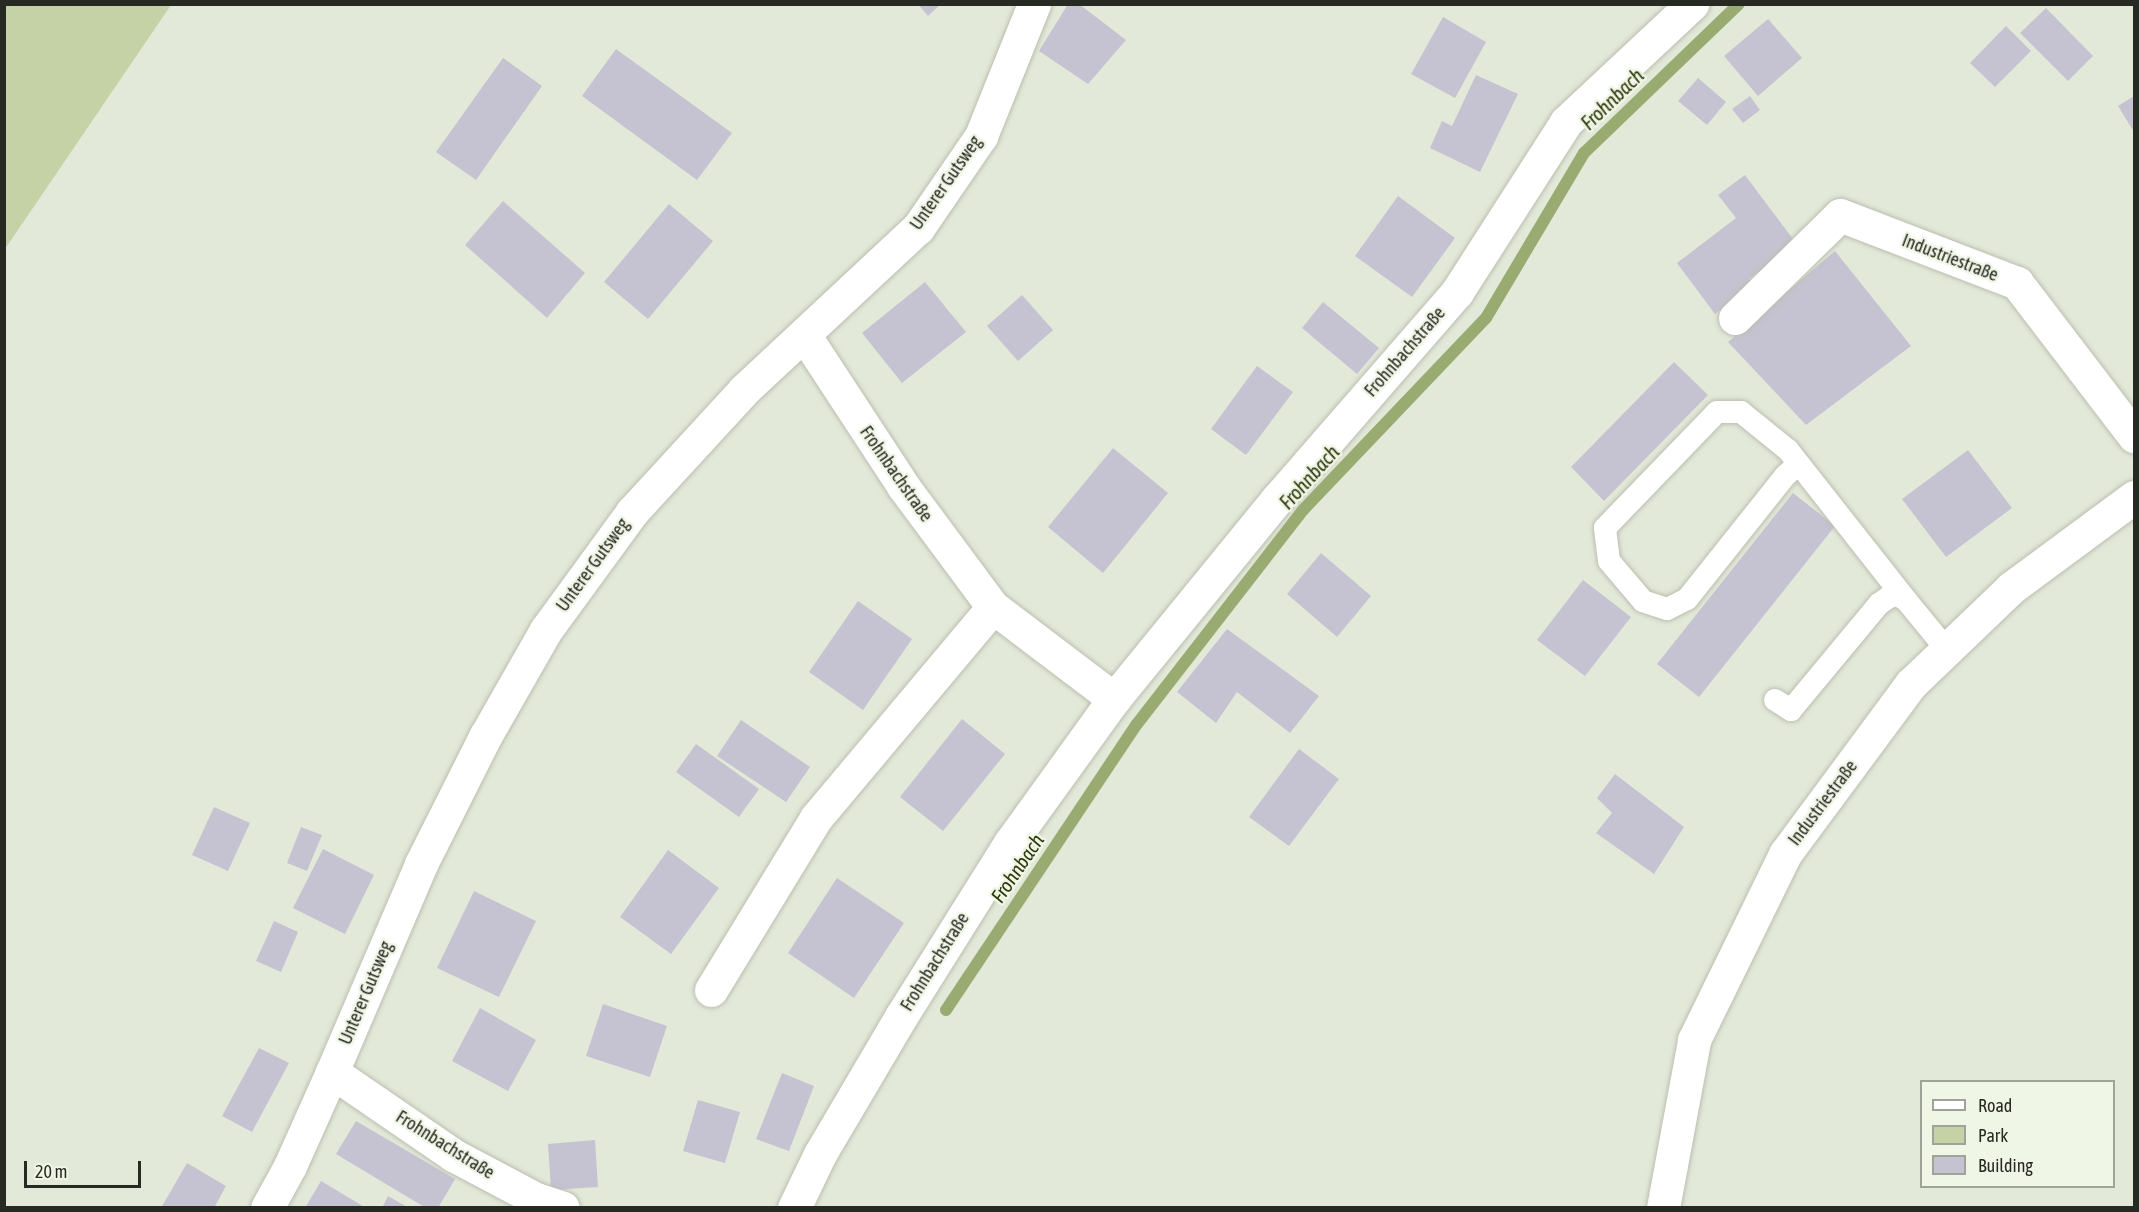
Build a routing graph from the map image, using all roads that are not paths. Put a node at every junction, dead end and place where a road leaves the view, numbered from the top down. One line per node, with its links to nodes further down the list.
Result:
1 (1034, 4): 4 (street, Unterer Gutsweg)
2 (1692, 4): 11 (street, Frohnbachstraße)
3 (1735, 318): 5 (street, Industriestraße)
4 (805, 336): 9 (street, Frohnbachstraße); 14 (street, Unterer Gutsweg)
5 (2134, 436)
6 (1798, 464): 6 (lane); 8 (lane)
7 (2134, 496): 10 (street, Industriestraße)
8 (1906, 600): 10 (lane); 12 (lane)
9 (993, 607): 11 (street, Frohnbachstraße); 13 (street)
10 (1947, 650): 18 (street, Industriestraße)
11 (1114, 699): 17 (street, Frohnbachstraße)
12 (1775, 700)
13 (711, 990)
14 (332, 1072): 15 (street, Unterer Gutsweg); 16 (street, Frohnbachstraße)
15 (267, 1208)
16 (563, 1208)
17 (794, 1208)
18 (1664, 1208)

